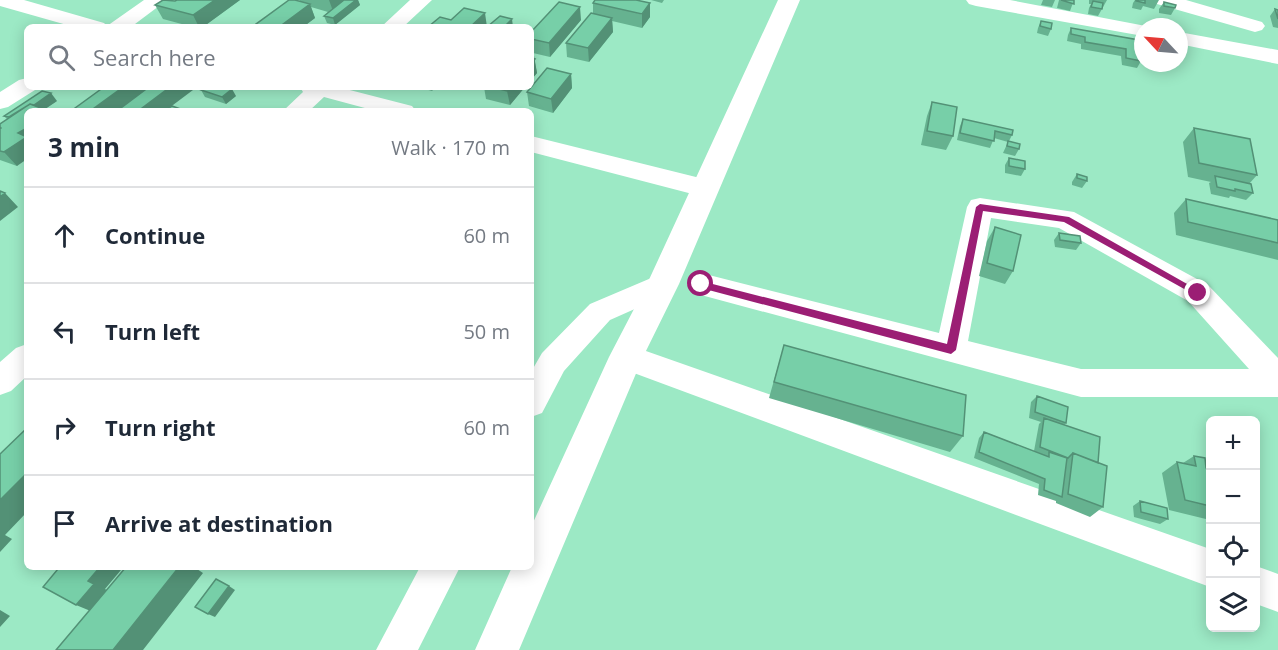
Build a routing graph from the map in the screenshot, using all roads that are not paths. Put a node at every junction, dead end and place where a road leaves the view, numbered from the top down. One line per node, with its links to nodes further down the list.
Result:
1 (2, 0): 10 (street)
2 (157, 0): 11 (street)
3 (422, 0): 12 (street)
4 (789, 0): 24 (highway)
5 (975, 0): 9 (street)
6 (1106, 0): 9 (street)
7 (1164, 0): 13 (street)
8 (1250, 0): 13 (street)
9 (1102, 21): 14 (street)
10 (86, 24)
11 (121, 24)
12 (394, 24)
13 (1255, 26): 16 (street)
14 (1134, 28)
15 (1188, 40): 16 (street)
16 (1269, 56)
17 (24, 87): 20 (street)
18 (315, 90): 21 (street)
19 (325, 90): 22 (street)
20 (0, 102)
21 (298, 108)
22 (393, 108)
23 (534, 145): 24 (street)
24 (704, 188): 25 (highway)
25 (663, 284): 28 (highway); 32 (street)
26 (701, 284): 27 (street)
27 (951, 350): 31 (street); 31 (street)
28 (626, 357): 33 (highway); 34 (street)
29 (24, 360): 30 (street)
30 (0, 381)
31 (1278, 381)
32 (534, 397)
33 (534, 566)
34 (1206, 567)
35 (439, 570): 39 (street)
36 (532, 570): 40 (highway)
37 (1260, 586): 38 (street)
38 (1278, 593)
39 (396, 650)
40 (497, 650)

